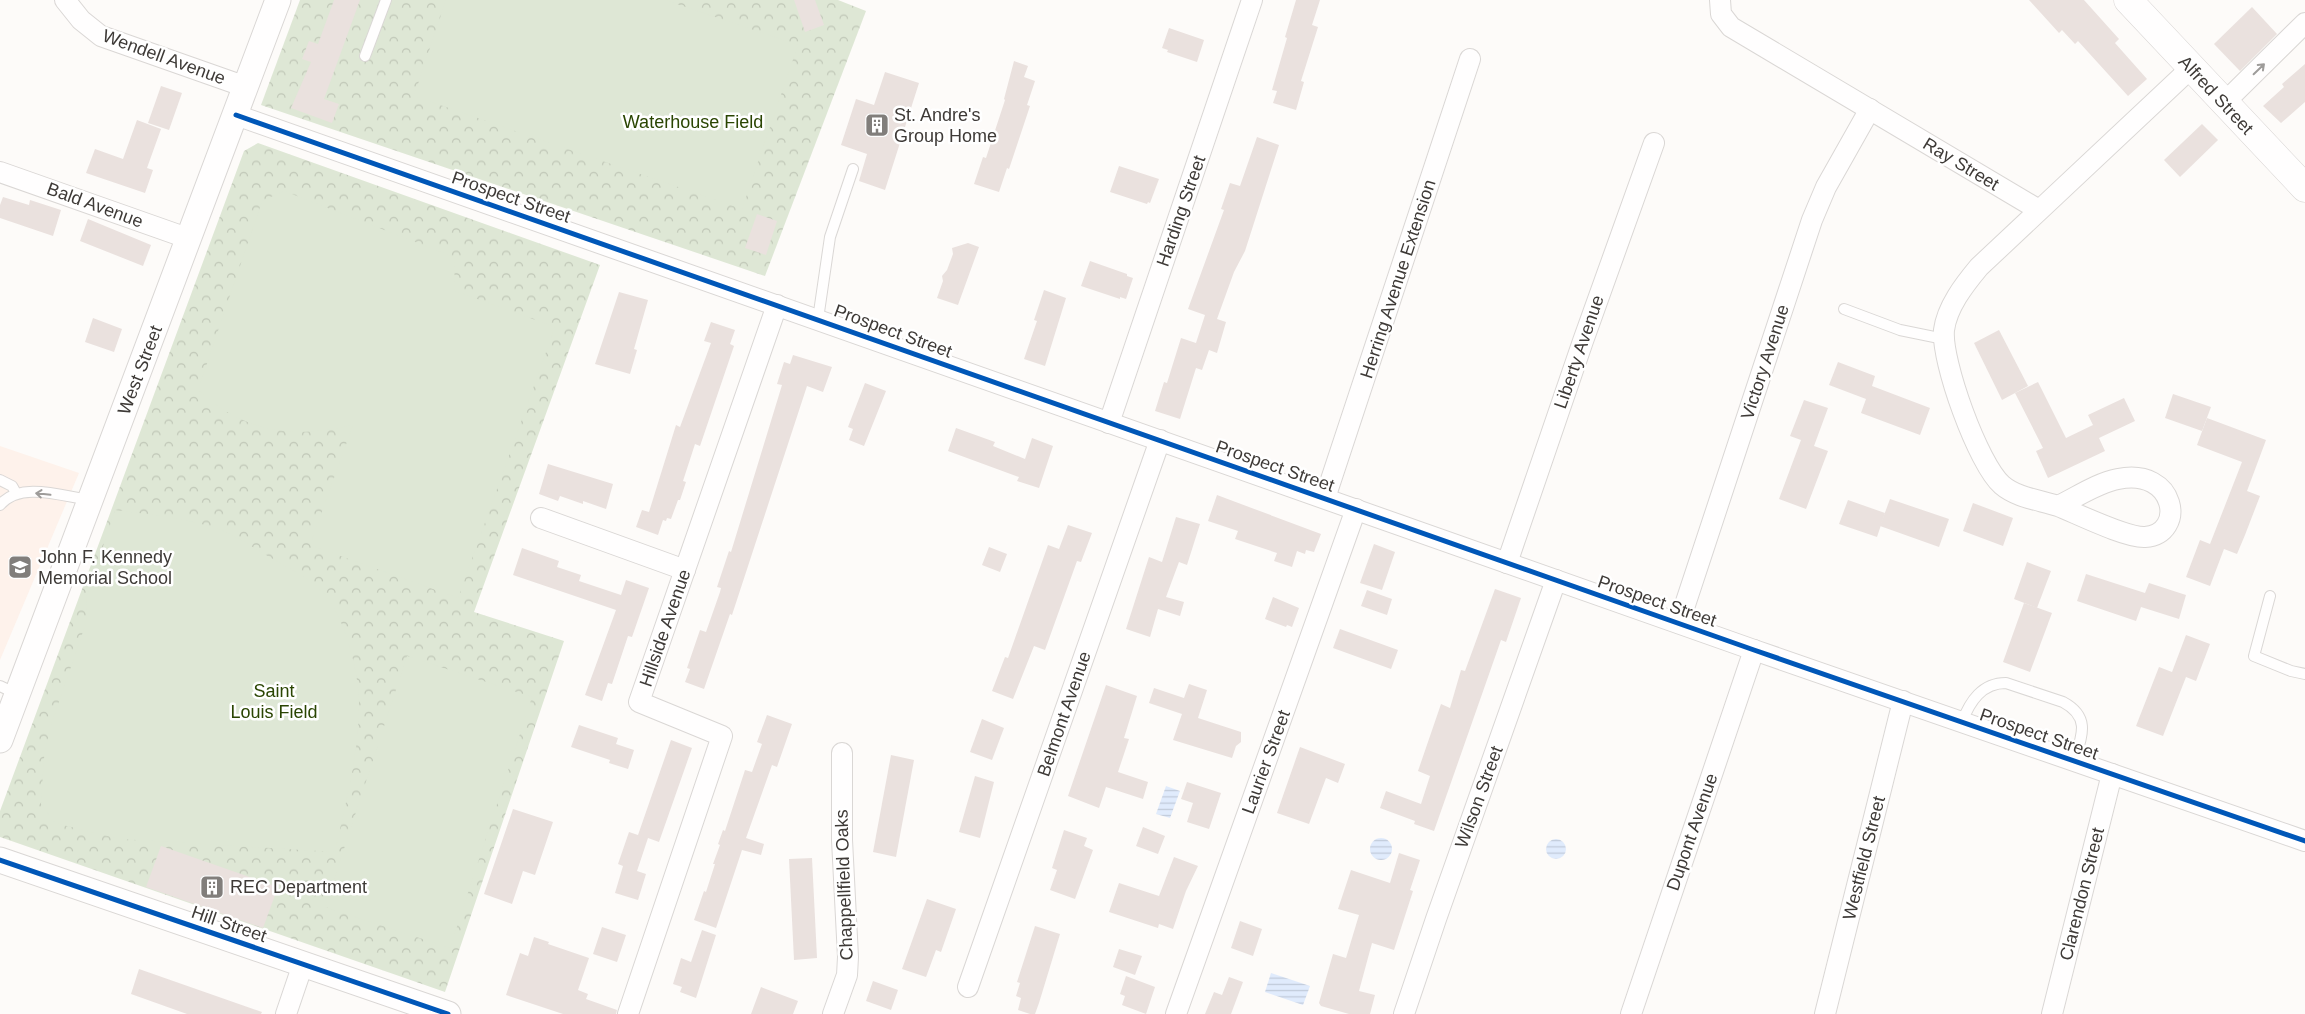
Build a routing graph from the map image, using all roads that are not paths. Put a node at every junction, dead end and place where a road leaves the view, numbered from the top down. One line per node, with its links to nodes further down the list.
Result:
1 (65, 0): 11 (street, Wendell Avenue)
2 (278, 0): 11 (street, West Street)
3 (386, 0): 8 (lane)
4 (1252, 0): 25 (street, Harding Street)
5 (1720, 0): 13 (street, Ray Street)
6 (2128, 0): 10 (main road, Alfred Street)
7 (2305, 23): 12 (street, one-way to 7)
8 (366, 56)
9 (1470, 59): 29 (street, Herring Avenue Extension)
10 (2191, 68): 12 (main road, Alfred Street); 19 (street)
11 (246, 87): 14 (street, West Street)
12 (2224, 103): 18 (main road, Alfred Street)
13 (1870, 109): 19 (street, Ray Street); 39 (street, Victory Avenue)
14 (236, 115): 20 (street, West Street); 21 (street, Prospect Street)
15 (1654, 143): 35 (street, Liberty Avenue)
16 (853, 169): 23 (lane)
17 (0, 172): 20 (street, Bald Avenue)
18 (2305, 188)
19 (2039, 210): 24 (street)
20 (190, 239): 30 (street, West Street)
21 (777, 305): 23 (street, Prospect Street); 36 (street, Hillside Avenue)
22 (1844, 309): 24 (lane)
23 (818, 320): 25 (street, Prospect Street)
24 (1944, 339): 32 (street)
25 (1109, 422): 26 (street, Prospect Street)
26 (1160, 440): 29 (street, Prospect Street); 52 (street, Belmont Avenue)
27 (0, 480): 28 (lane)
28 (16, 493): 30 (lane, one-way to 28); 31 (lane)
29 (1325, 498): 33 (street, Prospect Street)
30 (90, 500): 42 (street, West Street)
31 (0, 505)
32 (2058, 506): 32 (street)
33 (1356, 509): 35 (street, Prospect Street); 57 (street, Laurier Street)
34 (541, 518): 36 (street)
35 (1507, 563): 37 (street, Prospect Street)
36 (685, 570): 55 (street, Hillside Avenue)
37 (1556, 580): 39 (street, Prospect Street); 58 (street, Wilson Street)
38 (2270, 596): 41 (lane)
39 (1679, 624): 40 (street, Prospect Street)
40 (1754, 650): 43 (street, Prospect Street); 59 (street, Dupont Avenue)
41 (2305, 674)
42 (9, 690): 45 (street, West Street)
43 (1903, 701): 44 (street, Prospect Street); 60 (street, Westfield Street)
44 (1962, 722): 47 (street, Prospect Street); 47 (lane)
45 (0, 740)
46 (842, 753): 56 (street, Chappellfield Oaks)
47 (2074, 761): 48 (street, Prospect Street)
48 (2112, 774): 49 (street, Prospect Street); 61 (street, Clarendon Street)
49 (2305, 841)
50 (0, 860): 51 (street, Hill Street)
51 (303, 964): 53 (street); 54 (street, Hill Street)
52 (968, 987)
53 (286, 1014)
54 (448, 1014)
55 (628, 1014)
56 (833, 1014)
57 (1176, 1014)
58 (1404, 1014)
59 (1631, 1014)
60 (1825, 1014)
61 (2052, 1014)

